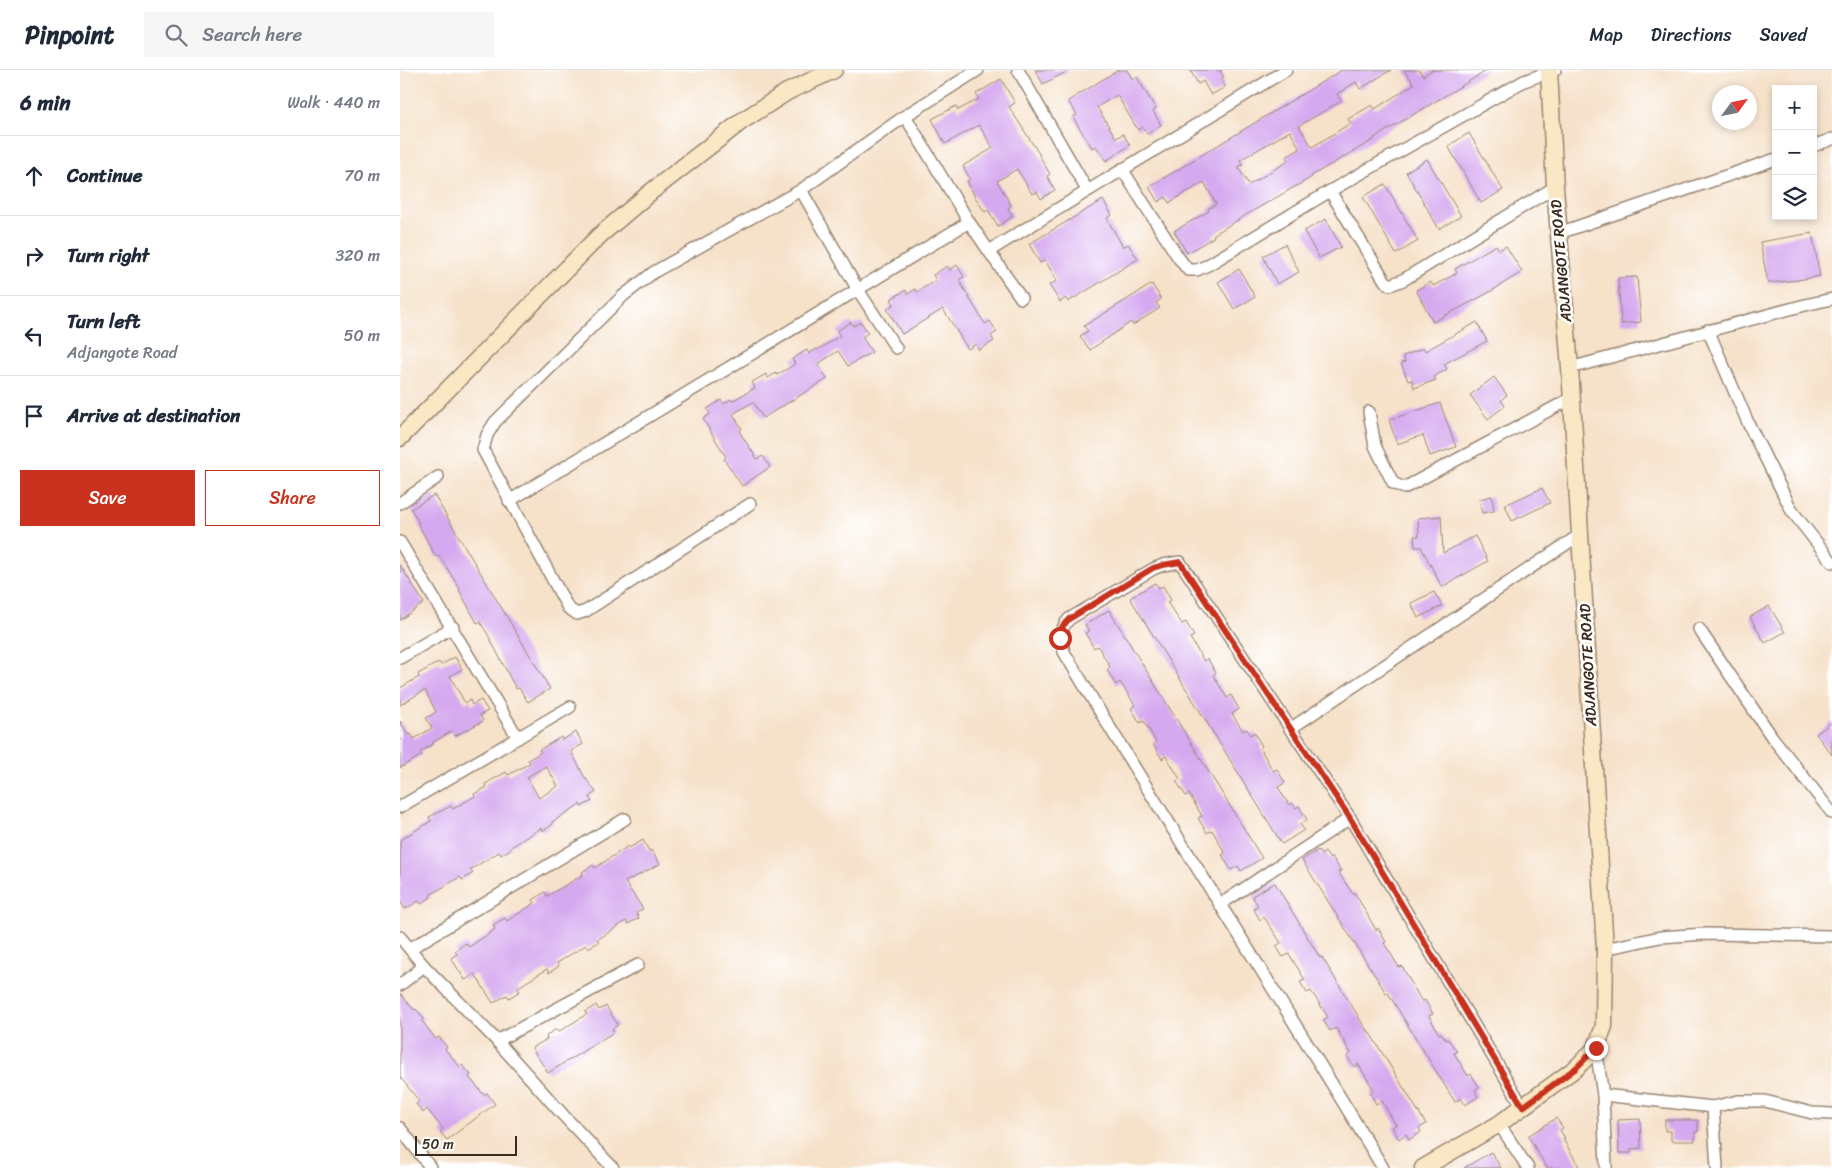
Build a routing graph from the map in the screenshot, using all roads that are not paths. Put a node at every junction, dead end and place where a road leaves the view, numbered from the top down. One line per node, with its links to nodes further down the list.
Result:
1 (834, 70): 26 (street)
2 (978, 70): 6 (street)
3 (1018, 70): 13 (street)
4 (1286, 70): 10 (street)
5 (1551, 71): 11 (street, ADJANGOTE ROAD); 14 (street)
6 (904, 116): 12 (street); 15 (street)
7 (1832, 139): 8 (street)
8 (1817, 145)
9 (1772, 160): 16 (street)
10 (1122, 169): 13 (street); 14 (street)
11 (1555, 187): 14 (street); 16 (street, ADJANGOTE ROAD)
12 (801, 190): 18 (street); 28 (street)
13 (1087, 190): 17 (street)
14 (1330, 191)
15 (969, 222): 17 (street); 18 (street)
16 (1559, 233): 23 (street, ADJANGOTE ROAD)
17 (989, 251): 19 (street)
18 (858, 290): 22 (street); 28 (street)
19 (1021, 298)
20 (1832, 299): 21 (street)
21 (1708, 330): 23 (street); 33 (street)
22 (896, 348)
23 (1570, 368): 24 (street, ADJANGOTE ROAD)
24 (1572, 398): 25 (street); 31 (street, ADJANGOTE ROAD)
25 (1369, 412)
26 (400, 438)
27 (438, 477): 29 (street)
28 (509, 501): 30 (street)
29 (400, 503)
30 (750, 504)
31 (1581, 534): 38 (street); 48 (street, ADJANGOTE ROAD)
32 (400, 542): 34 (street)
33 (1832, 562)
34 (453, 628): 36 (street); 39 (street)
35 (1699, 629): 41 (street)
36 (400, 658)
37 (570, 707): 39 (street)
38 (1290, 728): 42 (street); 44 (street)
39 (518, 738): 40 (street)
40 (400, 807)
41 (1832, 813)
42 (1350, 818): 44 (street); 55 (street)
43 (625, 819): 47 (street)
44 (1221, 904): 62 (street)
45 (400, 936): 47 (street)
46 (1832, 936): 48 (street)
47 (411, 948): 50 (street)
48 (1605, 949): 53 (street, ADJANGOTE ROAD)
49 (638, 965): 52 (street)
50 (424, 966): 51 (street); 52 (street)
51 (400, 985)
52 (497, 1041): 61 (street)
53 (1596, 1048): 54 (street); 55 (street, ADJANGOTE ROAD)
54 (1603, 1095): 56 (street); 65 (street)
55 (1523, 1107): 58 (street, ADJANGOTE ROAD)
56 (1713, 1107): 57 (street); 66 (street)
57 (1832, 1114)
58 (1499, 1124): 63 (street, ADJANGOTE ROAD); 64 (street)
59 (400, 1128): 60 (street)
60 (430, 1166)
61 (613, 1168)
62 (1383, 1168)
63 (1423, 1168)
64 (1528, 1168)
65 (1606, 1168)
66 (1717, 1168)

